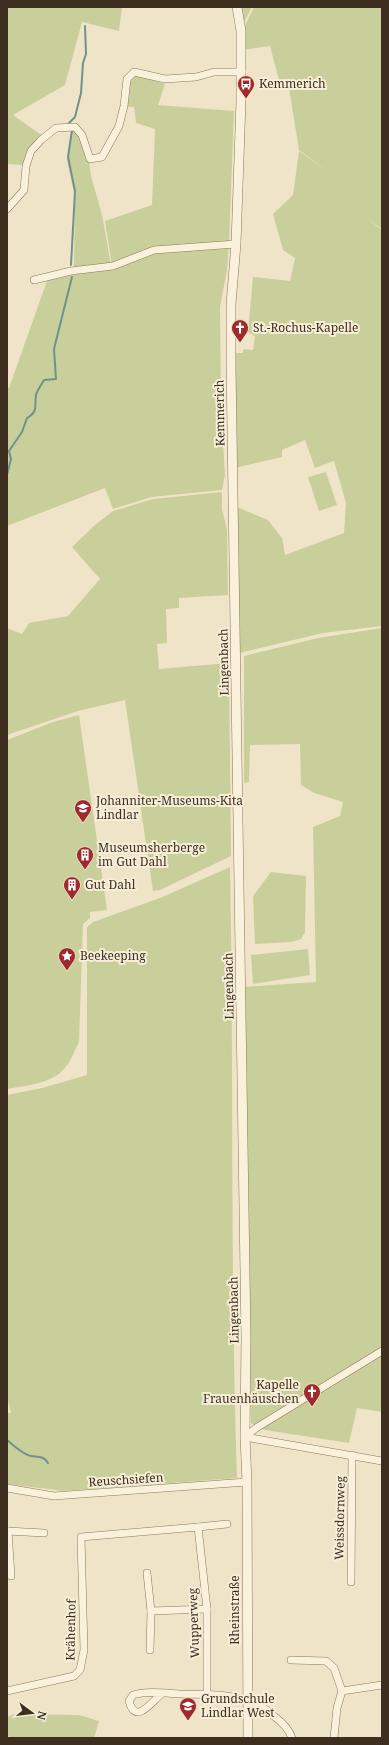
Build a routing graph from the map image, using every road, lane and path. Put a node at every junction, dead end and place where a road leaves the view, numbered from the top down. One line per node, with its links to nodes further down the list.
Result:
1 (237, 7): 2 (street, Kemmerich)
2 (242, 72): 3 (street); 4 (street, Kemmerich)
3 (7, 208)
4 (236, 244): 5 (street); 6 (street, Kemmerich)
5 (34, 280)
6 (233, 489): 8 (street, Lingenbach)
7 (382, 1350): 8 (street)
8 (245, 1437): 9 (street); 11 (street, Lingenbach)
9 (352, 1455): 10 (street); 19 (street, Weissdornweg)
10 (382, 1461)
11 (247, 1482): 12 (street, Reuschsiefen); 29 (street, Rheinstraße)
12 (7, 1488)
13 (227, 1524): 14 (street)
14 (198, 1527): 20 (street, Wupperweg); 25 (street, Krähenhof)
15 (8, 1531): 16 (street); 18 (street)
16 (44, 1532)
17 (147, 1573): 21 (street)
18 (11, 1576)
19 (351, 1582)
20 (207, 1609): 21 (street); 28 (street, Wupperweg)
21 (151, 1611): 22 (street)
22 (150, 1650)
23 (291, 1660): 26 (street)
24 (382, 1685): 26 (street)
25 (7, 1691)
26 (342, 1691): 32 (street)
27 (163, 1693): 28 (street)
28 (207, 1694): 29 (street)
29 (248, 1701): 30 (street, Rheinstraße); 31 (street)
30 (248, 1738)
31 (292, 1738)
32 (334, 1738)

